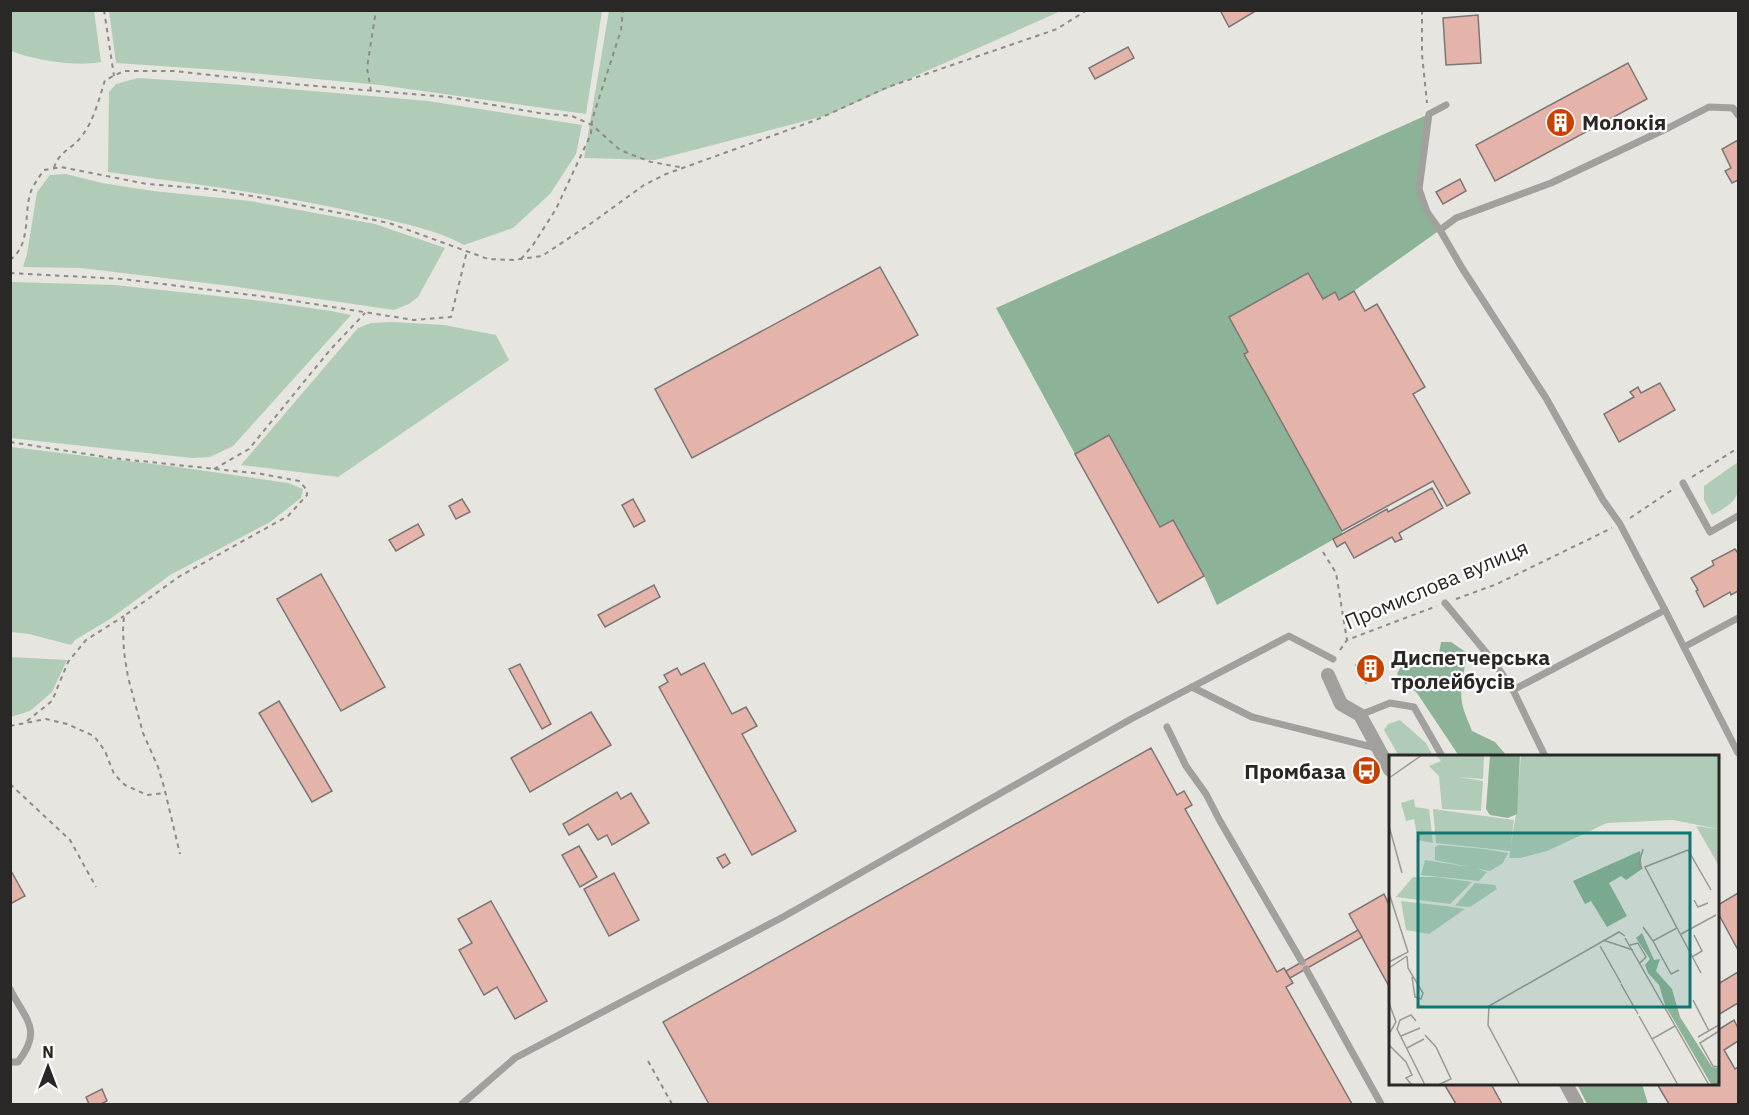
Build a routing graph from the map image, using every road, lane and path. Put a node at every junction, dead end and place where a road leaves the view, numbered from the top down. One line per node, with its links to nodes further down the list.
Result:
1 (104, 10): 6 (path)
2 (375, 10): 7 (path)
3 (623, 10): 11 (path)
4 (1087, 10): 13 (path)
5 (1422, 10): 9 (path)
6 (114, 76): 7 (path); 12 (path)
7 (371, 92): 11 (path)
8 (1446, 105): 9 (lane)
9 (1429, 114): 14 (lane)
10 (1738, 115): 14 (lane)
11 (592, 125): 13 (path); 16 (path)
12 (54, 168): 15 (path); 17 (path)
13 (683, 168): 16 (path)
14 (1440, 230): 25 (lane)
15 (467, 251): 16 (path); 19 (path)
16 (520, 259)
17 (10, 260)
18 (10, 273): 19 (path)
19 (365, 313): 22 (path)
20 (10, 442): 22 (path)
21 (1738, 448): 23 (path, Промислова вулиця)
22 (214, 469): 29 (path)
23 (1683, 483): 24 (lane); 25 (path, Промислова вулиця)
24 (1738, 516)
25 (1620, 524): 27 (path, Промислова вулиця); 28 (lane)
26 (1323, 552): 31 (path)
27 (1445, 603): 31 (path, Промислова вулиця); 36 (lane)
28 (1665, 610): 32 (lane); 36 (lane)
29 (124, 616): 38 (path); 47 (path)
30 (1738, 618): 32 (lane)
31 (1347, 640): 33 (path, Промислова вулиця)
32 (1684, 647): 42 (lane)
33 (1333, 660): 35 (lane)
34 (1328, 675): 37 (street)
35 (1191, 687): 41 (lane); 54 (lane)
36 (1513, 690): 44 (lane)
37 (1360, 715): 41 (street); 43 (lane)
38 (25, 723): 39 (path); 47 (path)
39 (10, 726)
40 (1167, 727): 56 (lane)
41 (1379, 749): 45 (street)
42 (1738, 753)
43 (1441, 755)
44 (1545, 755)
45 (1389, 768)
46 (10, 784): 49 (path)
47 (165, 793): 48 (path)
48 (180, 854)
49 (96, 887)
50 (10, 989): 52 (lane)
51 (648, 1061): 55 (path)
52 (10, 1062)
53 (1567, 1085): 57 (street)
54 (462, 1104)
55 (672, 1104)
56 (1381, 1104)
57 (1577, 1104)

